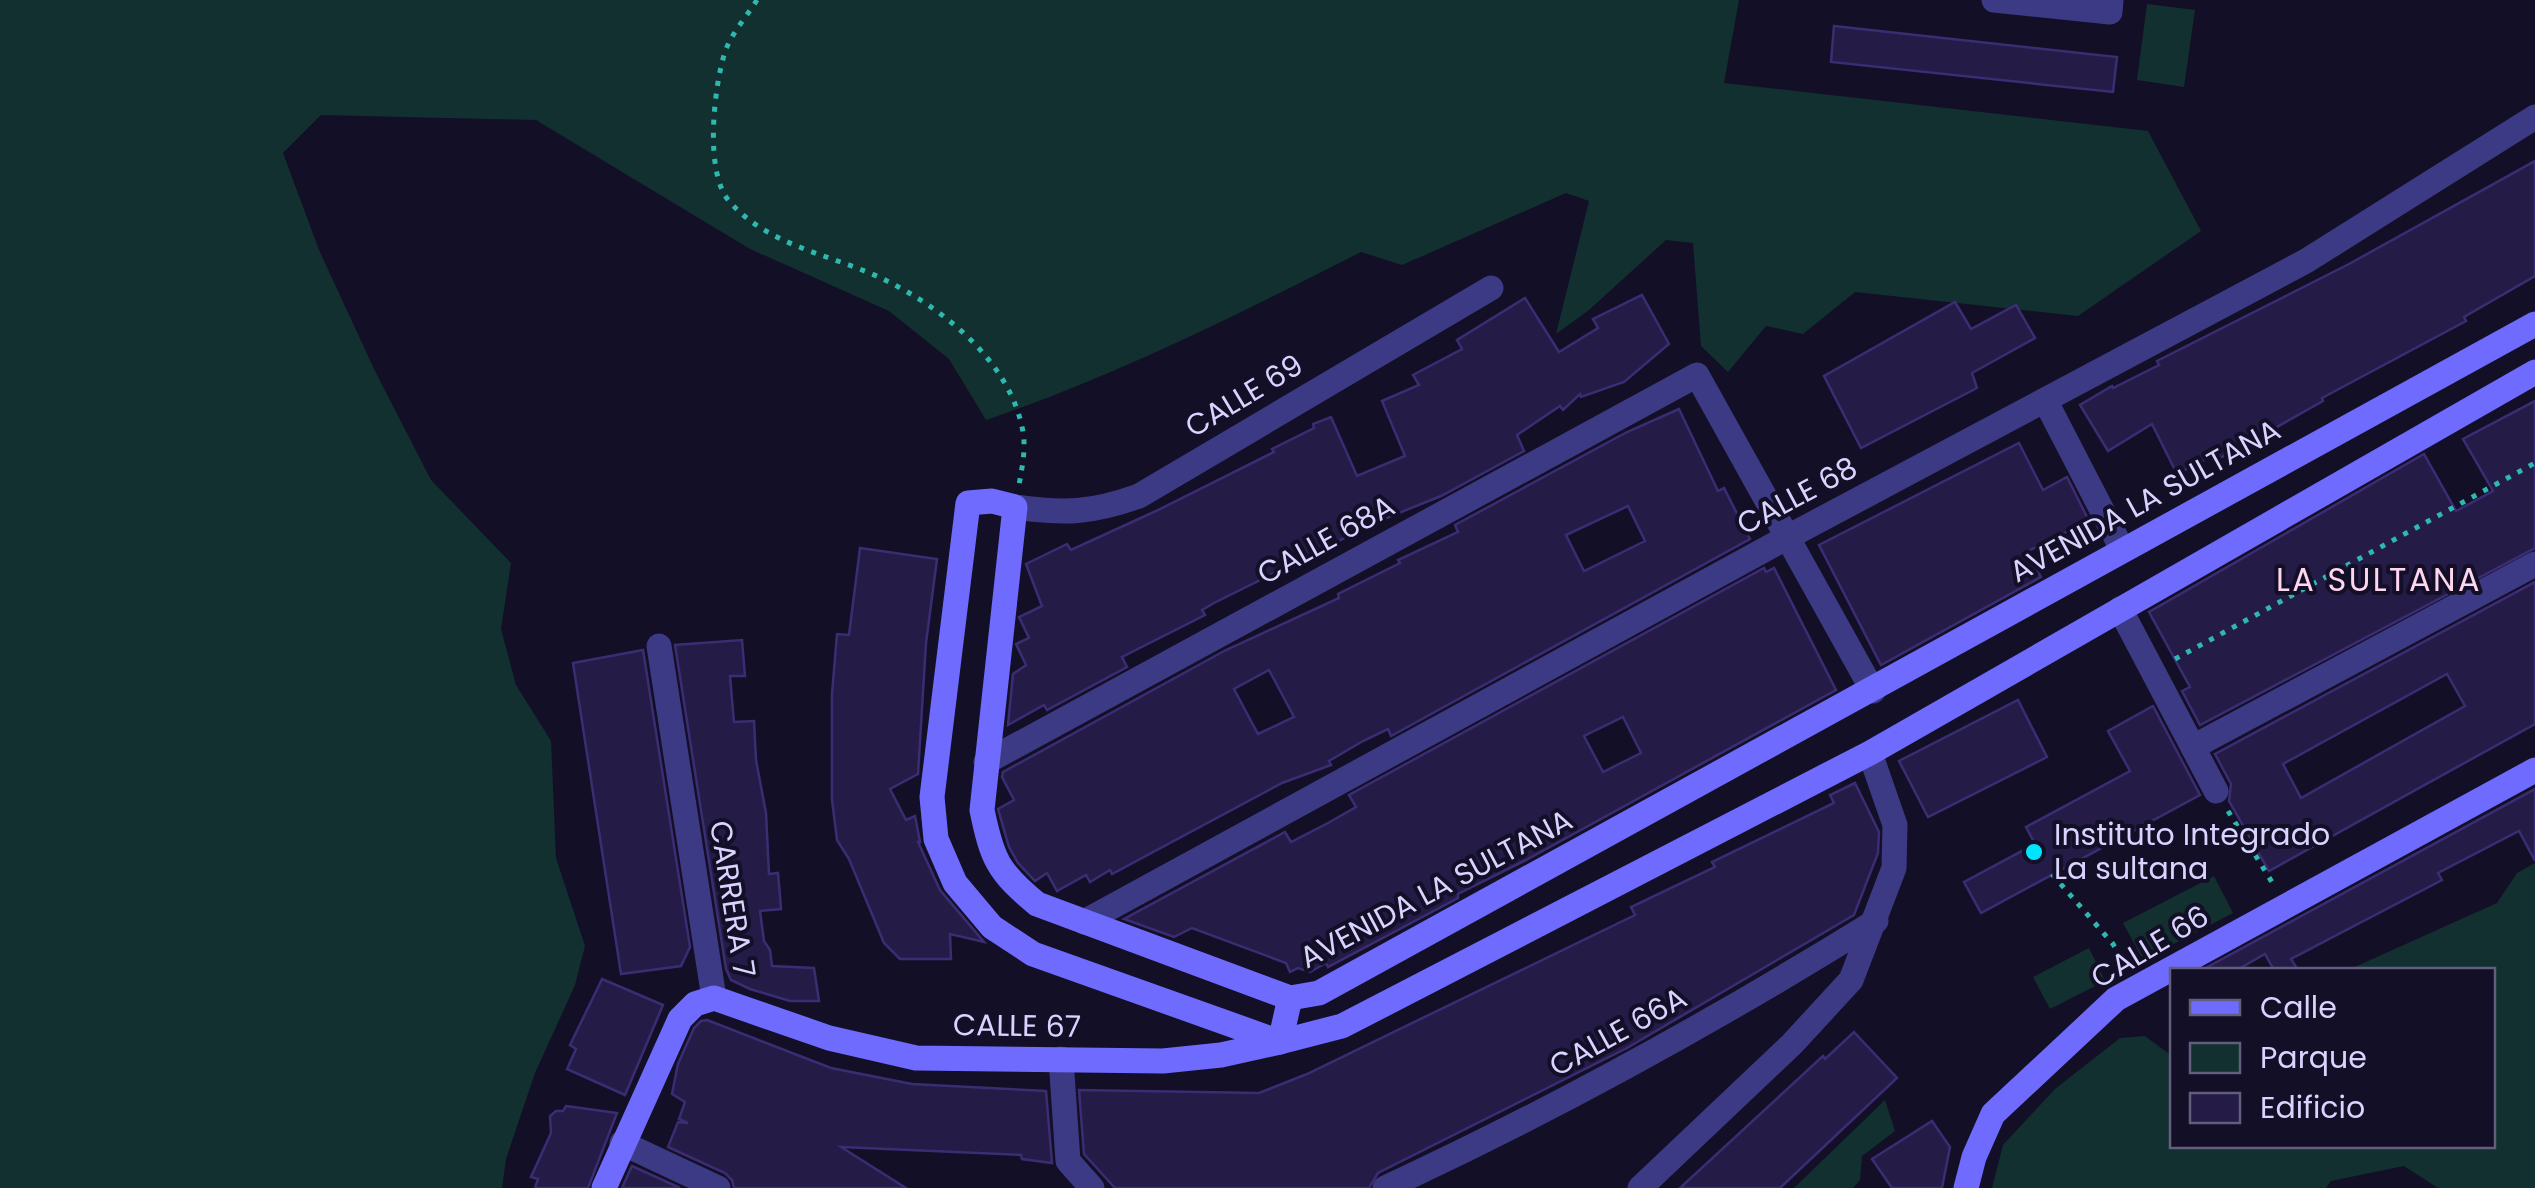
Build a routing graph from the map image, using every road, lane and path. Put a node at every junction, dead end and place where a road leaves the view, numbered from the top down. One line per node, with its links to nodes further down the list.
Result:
1 (757, 0): 10 (path)
2 (1994, 0): 3 (street)
3 (2111, 0)
4 (2535, 117): 8 (street, CALLE 68)
5 (1491, 288): 10 (street, CALLE 69)
6 (2535, 324): 12 (street, AVENIDA LA SULTANA)
7 (2535, 372): 14 (street)
8 (2046, 400): 11 (street, CALLE 68); 12 (street)
9 (2535, 463): 16 (path)
10 (1015, 507): 20 (street, AVENIDA LA SULTANA); 32 (street)
11 (1786, 538): 17 (street); 20 (street, CALLE 68A); 26 (street, CALLE 68)
12 (2122, 549): 17 (street, AVENIDA LA SULTANA)
13 (2535, 564): 18 (street)
14 (2120, 609): 16 (street); 19 (street)
15 (659, 646): 30 (street, CARRERA 7)
16 (2154, 670): 18 (street)
17 (1873, 691): 31 (street, AVENIDA LA SULTANA)
18 (2193, 747): 22 (street)
19 (1870, 754): 25 (street); 32 (street)
20 (986, 762): 26 (street, AVENIDA LA SULTANA)
21 (2535, 770): 24 (street, CALLE 66)
22 (2216, 791): 24 (path)
23 (2052, 874): 27 (path)
24 (2286, 907): 28 (street, CALLE 66)
25 (1876, 921): 38 (street, CALLE 66A); 39 (street)
26 (1084, 922): 31 (street, AVENIDA LA SULTANA)
27 (2113, 944)
28 (2173, 968)
29 (2170, 970): 40 (street, CALLE 66)
30 (714, 998): 33 (street, CALLE 67); 34 (street, CARRERA 7)
31 (1290, 998): 32 (street)
32 (1280, 1042): 33 (street, CALLE 67)
33 (1061, 1059): 37 (street)
34 (622, 1143): 35 (street, CARRERA 7); 36 (street)
35 (604, 1188)
36 (718, 1188)
37 (1092, 1188)
38 (1385, 1188)
39 (1640, 1188)
40 (1966, 1188)

